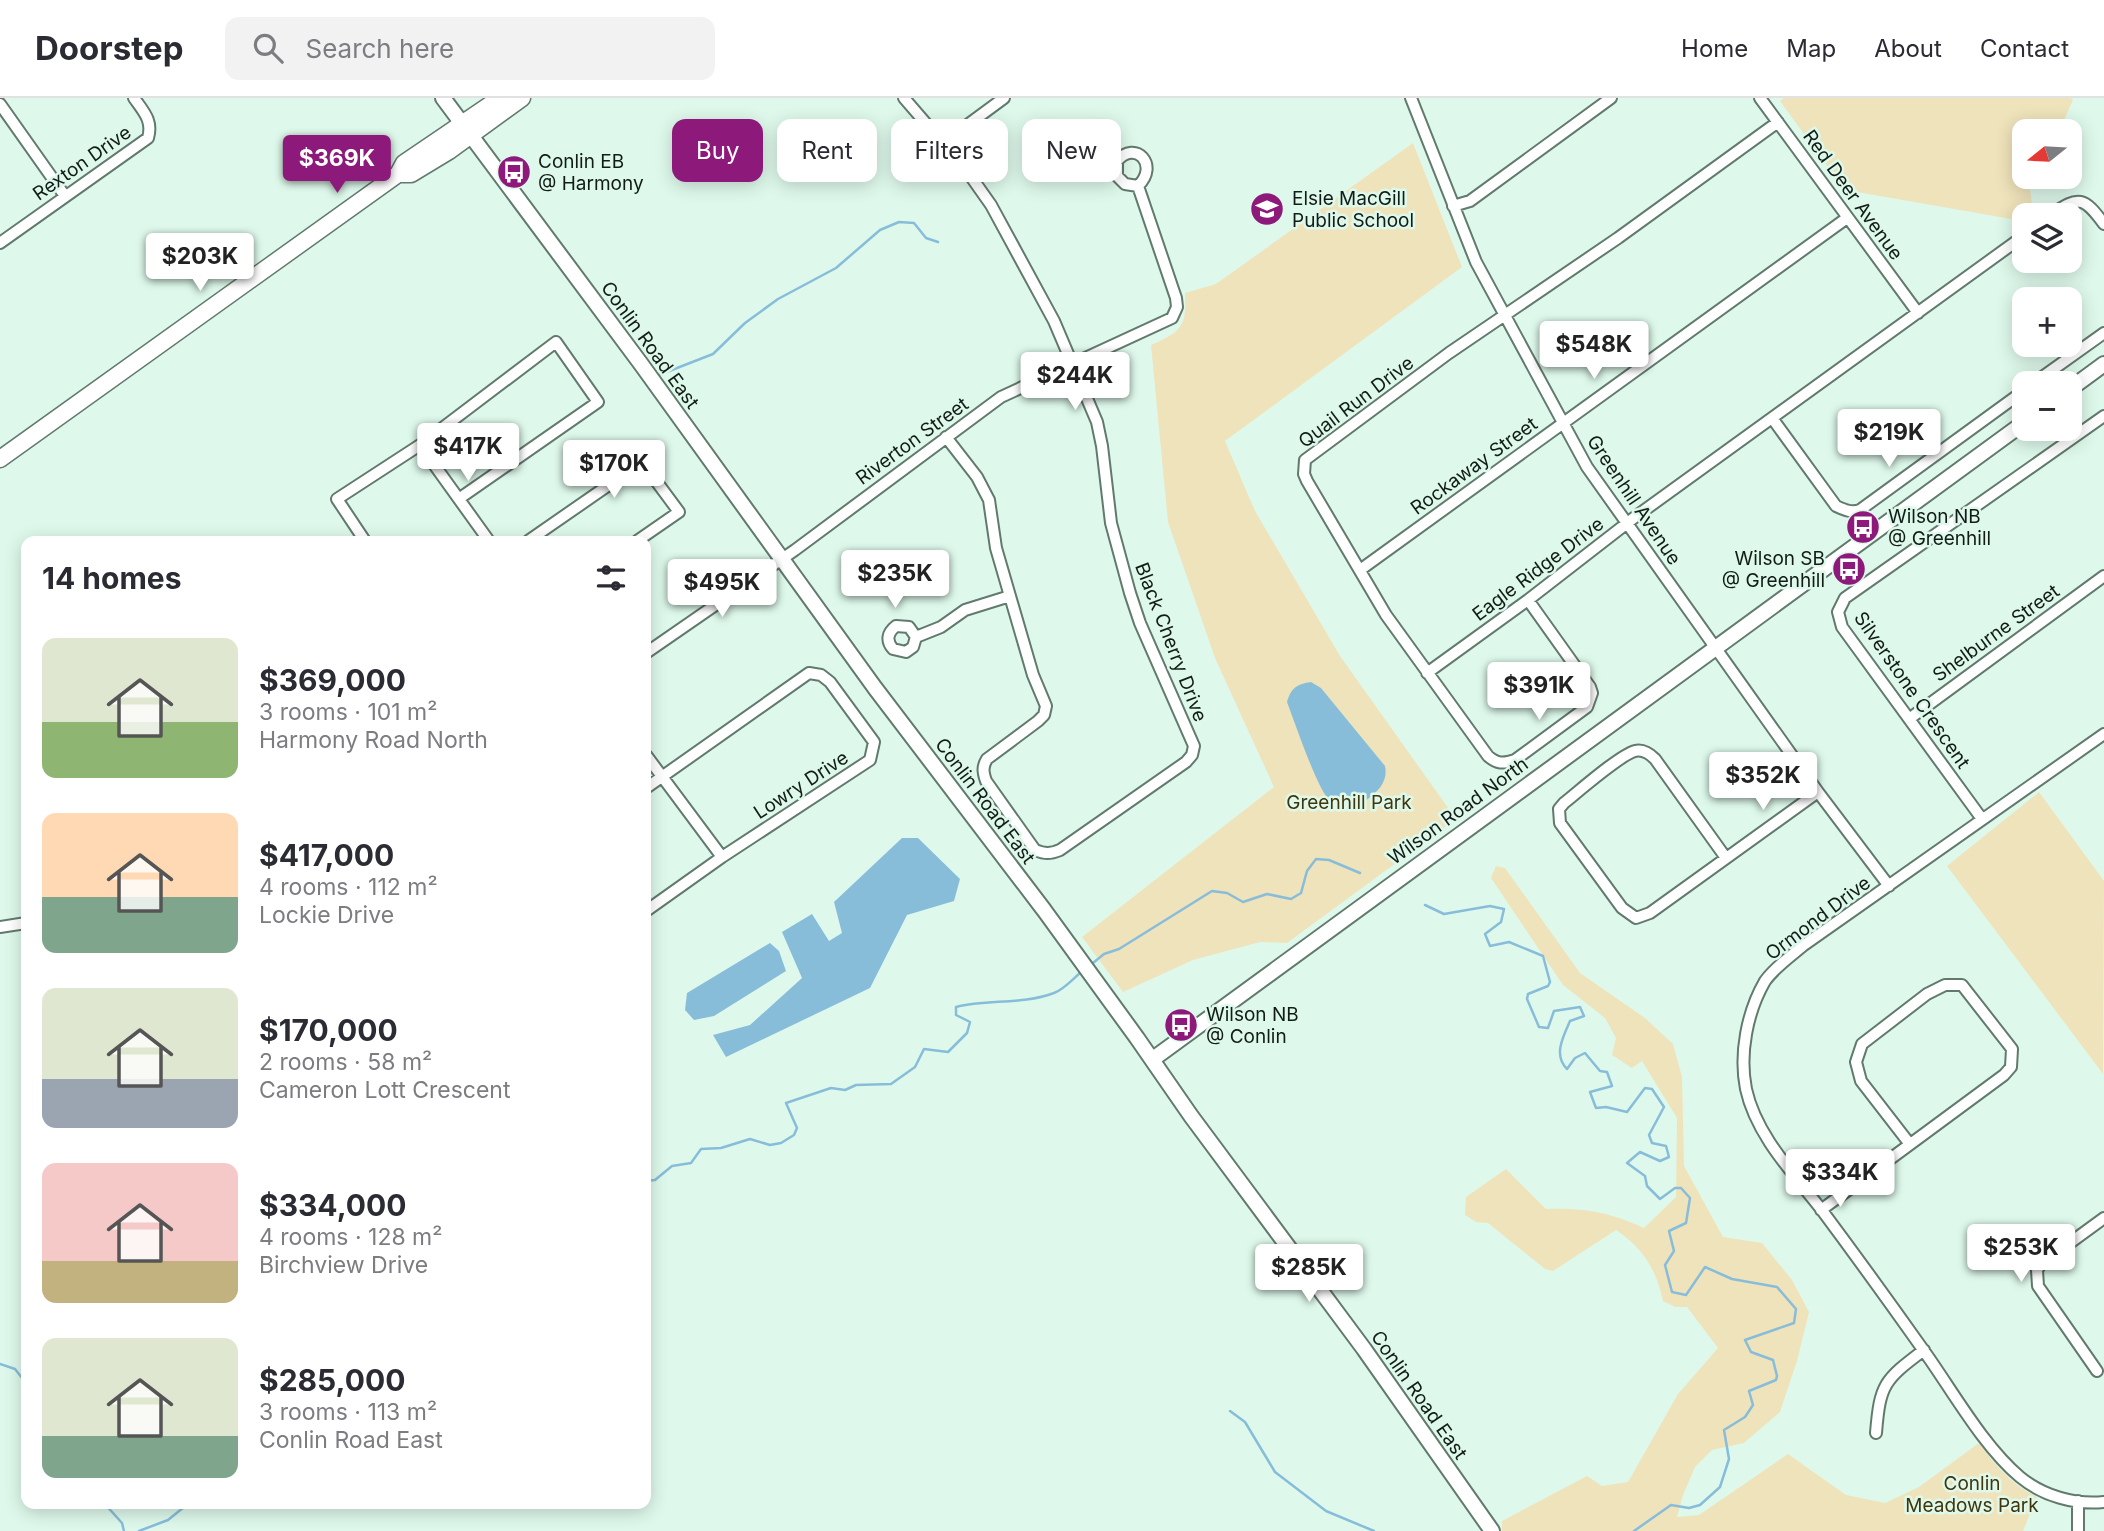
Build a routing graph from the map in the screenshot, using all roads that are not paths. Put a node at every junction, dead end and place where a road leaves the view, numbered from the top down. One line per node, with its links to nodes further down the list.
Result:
1 (134, 98): 17 (street, Rexton Drive)
2 (443, 98): 14 (street, Conlin Road East)
3 (500, 98): 14 (main road)
4 (522, 98): 14 (main road)
5 (904, 98): 11 (street, Black Cherry Drive)
6 (1004, 98): 12 (street)
7 (1412, 98): 19 (street, Greenhill Avenue)
8 (1611, 98): 19 (street)
9 (1760, 98): 13 (street, Red Deer Avenue)
10 (0, 104): 17 (street)
11 (922, 119)
12 (976, 119)
13 (1778, 122): 20 (street, Red Deer Avenue); 25 (street, Quail Run Drive)
14 (466, 130): 38 (main road); 45 (street, Conlin Road East)
15 (975, 182): 27 (street, Black Cherry Drive)
16 (1138, 186): 27 (street, Riverton Street)
17 (65, 196): 22 (street, Rexton Drive)
18 (2069, 203): 21 (street)
19 (1453, 206): 25 (street, Greenhill Avenue)
20 (1847, 218): 24 (street, Red Deer Avenue); 34 (street, Rockaway Street)
21 (2104, 224)
22 (0, 243)
23 (2012, 244): 24 (street, Eagle Ridge Drive)
24 (1918, 313): 33 (street, Eagle Ridge Drive)
25 (1505, 316): 34 (street, Greenhill Avenue); 46 (street, Quail Run Drive)
26 (2104, 333): 29 (street)
27 (1072, 364): 36 (street, Riverton Street); 48 (street, Black Cherry Drive)
28 (2104, 364): 30 (street)
29 (2051, 371)
30 (2082, 380)
31 (2012, 399): 33 (street)
32 (2104, 416): 54 (street, Silverstone Crescent)
33 (1772, 418): 40 (street, Eagle Ridge Drive)
34 (1563, 423): 40 (street, Greenhill Avenue); 46 (street, Rockaway Street)
35 (2012, 431): 51 (street, Wilson Road North)
36 (946, 437): 45 (street, Riverton Street); 48 (street, Black Cherry Drive)
37 (420, 445): 39 (street); 39 (street); 41 (street)
38 (0, 458)
39 (460, 498): 42 (street)
40 (1626, 524): 49 (street, Eagle Ridge Drive); 51 (street, Greenhill Avenue)
41 (362, 536)
42 (486, 536)
43 (535, 536): 44 (street)
44 (644, 536)
45 (780, 559): 52 (street, Riverton Street); 67 (street, Conlin Road East)
46 (1360, 570): 53 (street, Quail Run Drive)
47 (2104, 576): 54 (street, Shelburne Street)
48 (1010, 596): 50 (street)
49 (1528, 600): 53 (street, Eagle Ridge Drive); 53 (street, Quail Run Drive)
50 (916, 637)
51 (1715, 648): 59 (street, Greenhill Avenue); 67 (street, Wilson Road North)
52 (651, 649)
53 (1427, 673)
54 (1909, 719): 60 (street, Silverstone Crescent)
55 (2104, 734): 60 (street, Ormond Drive)
56 (651, 761): 57 (street)
57 (663, 777): 58 (street); 61 (street); 61 (street, Lowry Drive)
58 (651, 785)
59 (1818, 792): 62 (street); 63 (street, Greenhill Avenue)
60 (1982, 819): 63 (street, Ormond Drive)
61 (722, 857): 64 (street, Lowry Drive)
62 (1726, 858): 62 (street)
63 (1889, 886): 69 (street, Ormond Drive)
64 (651, 907)
65 (21, 924): 66 (street)
66 (0, 927)
67 (1153, 1059): 76 (street, Conlin Road East)
68 (1909, 1143): 68 (street); 69 (street)
69 (1821, 1210): 71 (street, Ormond Drive)
70 (2104, 1218): 72 (street)
71 (1924, 1350): 73 (street); 74 (street, Ormond Drive)
72 (2097, 1371)
73 (1876, 1433)
74 (2078, 1501): 75 (street, Ormond Drive); 77 (street)
75 (2104, 1502)
76 (1492, 1531)
77 (2078, 1531)

